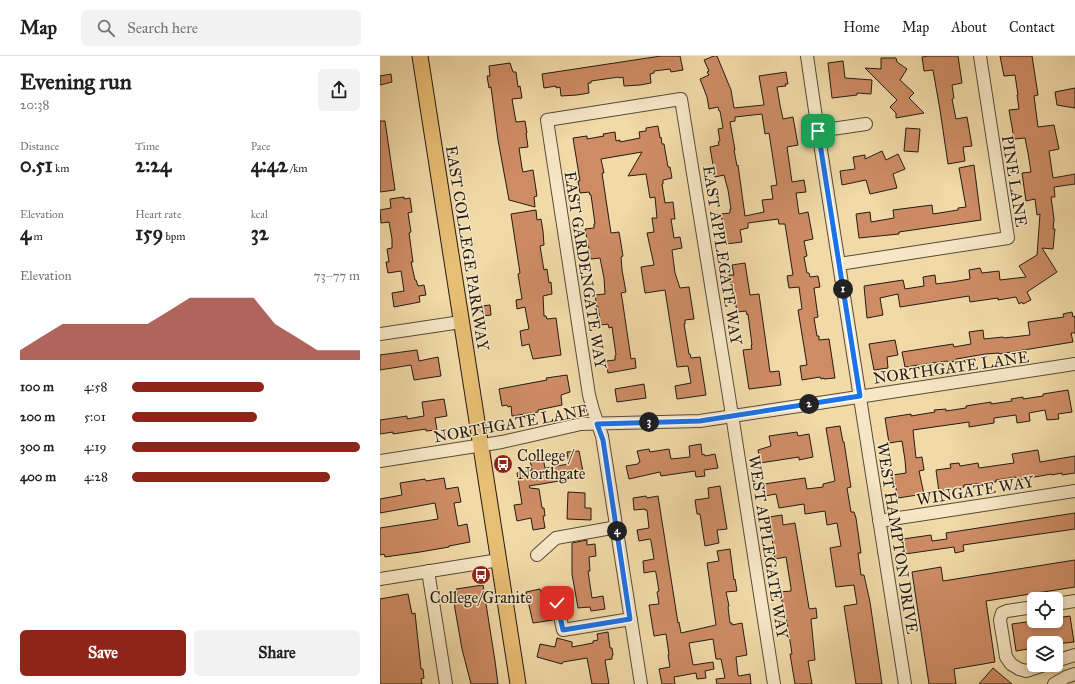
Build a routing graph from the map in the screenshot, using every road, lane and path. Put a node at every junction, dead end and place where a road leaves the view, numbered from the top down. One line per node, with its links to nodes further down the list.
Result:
1 (420, 56): 8 (main road, EAST COLLEGE PARKWAY)
2 (807, 56): 6 (street, WEST HAMPTON DRIVE)
3 (980, 56): 7 (street, PINE LANE)
4 (547, 120): 12 (street, EAST APPLEGATE WAY); 13 (street, EAST GARDENGATE WAY)
5 (866, 124): 6 (street)
6 (818, 131): 7 (street, WEST HAMPTON DRIVE)
7 (839, 264): 11 (street, WEST HAMPTON DRIVE)
8 (461, 322): 9 (street); 14 (main road, EAST COLLEGE PARKWAY)
9 (380, 334)
10 (1075, 364): 11 (street, NORTHGATE LANE)
11 (860, 396): 12 (street, NORTHGATE LANE); 17 (street, WEST HAMPTON DRIVE)
12 (732, 415): 13 (street, NORTHGATE LANE); 36 (street, WEST APPLEGATE WAY)
13 (597, 424): 14 (street, NORTHGATE LANE); 18 (street, EAST GARDENGATE WAY)
14 (481, 445): 15 (street, NORTHGATE LANE); 20 (main road, EAST COLLEGE PARKWAY)
15 (380, 461)
16 (1075, 491): 17 (street, WINGATE WAY)
17 (879, 521): 37 (street, WEST HAMPTON DRIVE)
18 (617, 527): 19 (street); 27 (street, EAST GARDENGATE WAY)
19 (537, 555)
20 (499, 560): 21 (street); 34 (main road, EAST COLLEGE PARKWAY)
21 (428, 571): 22 (street); 33 (street)
22 (380, 579)
23 (1075, 601): 25 (street)
24 (557, 603): 27 (street)
25 (1063, 603)
26 (1027, 608): 31 (street)
27 (630, 619): 35 (street, EAST GARDENGATE WAY)
28 (1075, 655): 29 (street)
29 (1063, 659)
30 (1063, 665): 32 (street)
31 (1027, 671)
32 (1072, 675): 38 (street)
33 (446, 684)
34 (518, 684)
35 (641, 684)
36 (774, 684)
37 (905, 684)
38 (1054, 684)

